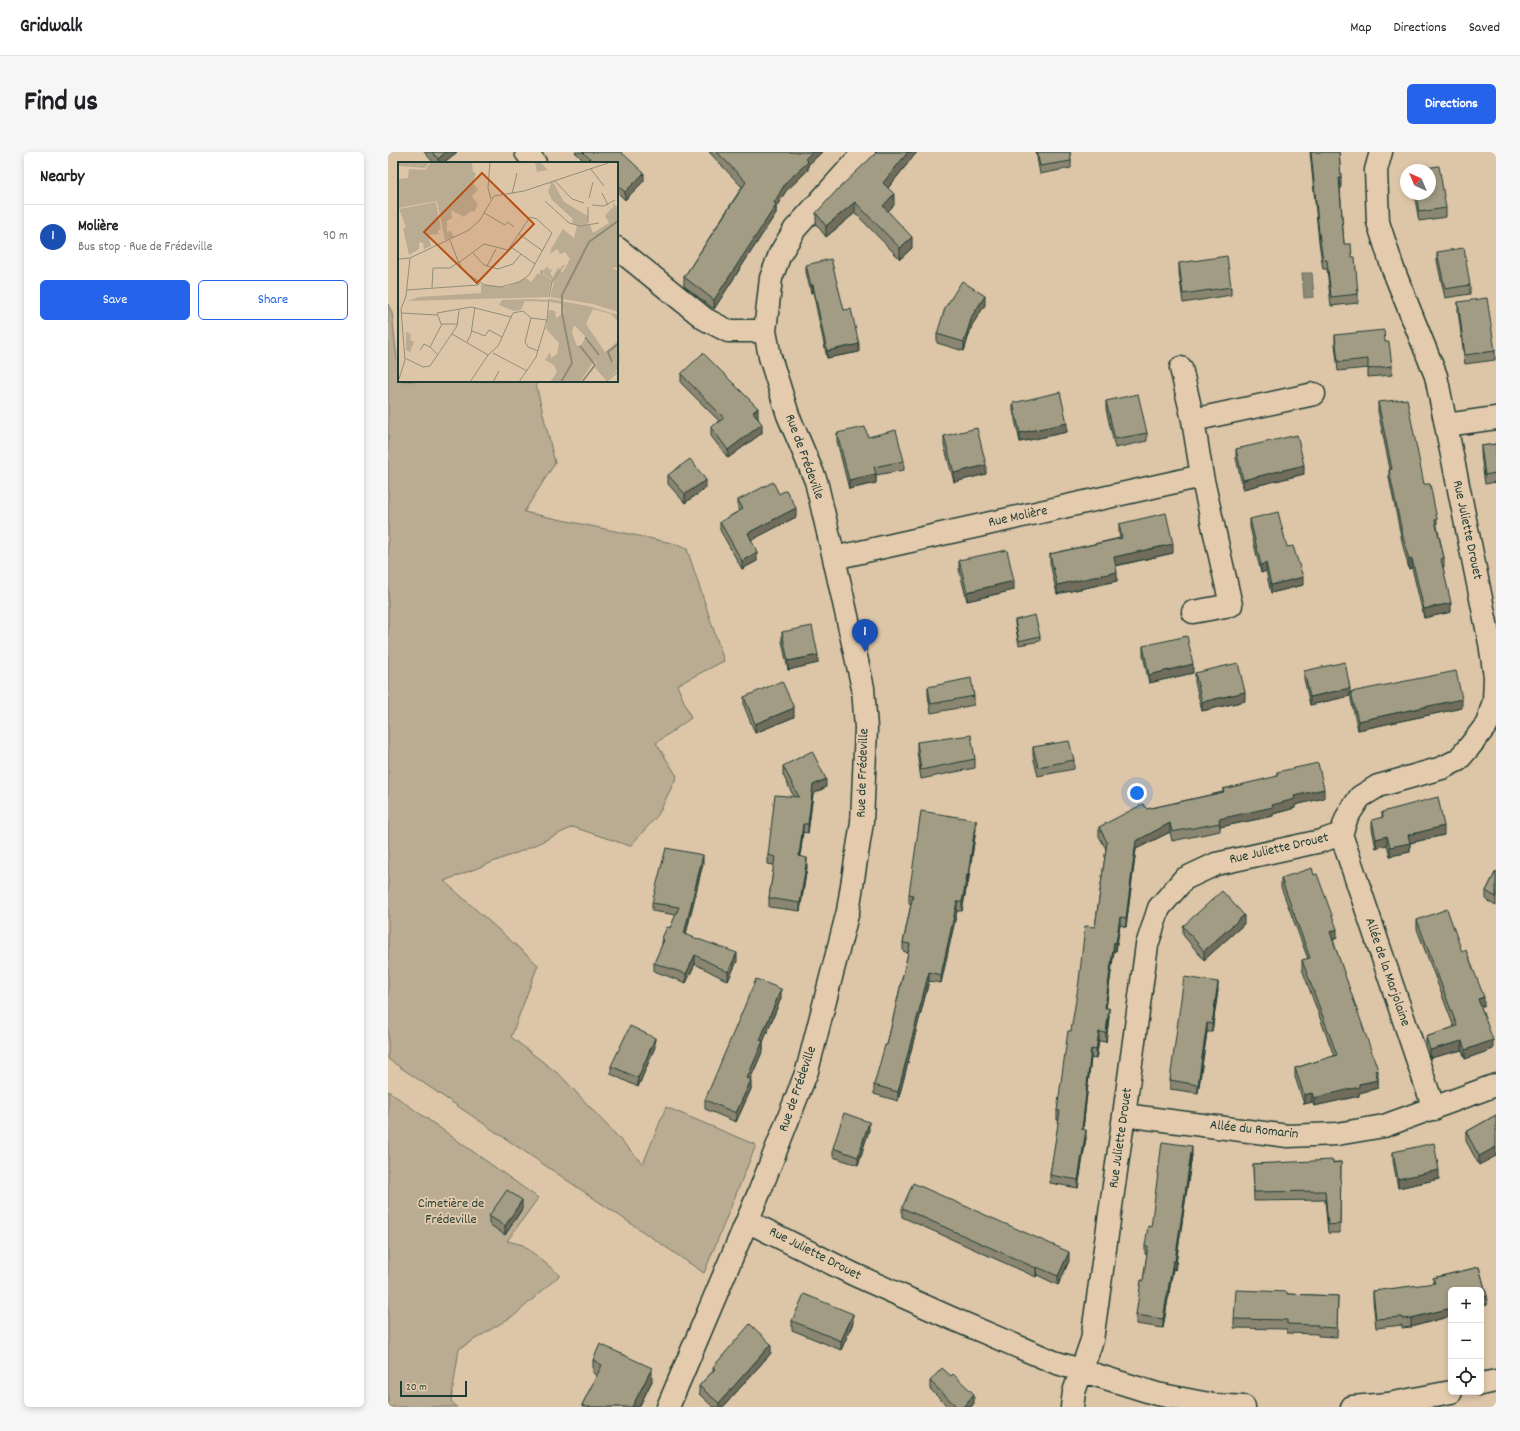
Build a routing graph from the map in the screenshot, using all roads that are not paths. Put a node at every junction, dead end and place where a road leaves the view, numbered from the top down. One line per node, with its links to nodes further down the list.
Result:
1 (526, 152): 4 (street)
2 (864, 152): 6 (street, Rue de Frédeville)
3 (1381, 152): 11 (street, Rue Juliette Drouet)
4 (534, 162)
5 (618, 249): 6 (street)
6 (765, 331): 13 (street, Rue de Frédeville)
7 (1181, 368): 10 (street)
8 (1314, 394): 10 (street)
9 (1496, 418): 11 (street)
10 (1193, 420): 12 (street)
11 (1446, 425): 15 (street, Rue Juliette Drouet)
12 (1202, 476): 13 (street, Rue Molière); 14 (street)
13 (834, 558): 20 (street, Rue de Frédeville)
14 (1193, 612)
15 (1493, 643): 16 (street, Rue Juliette Drouet)
16 (1341, 834): 18 (street, Allée de la Marjolaine); 19 (street, Rue Juliette Drouet)
17 (1496, 1085): 18 (street, Allée du Romarin)
18 (1434, 1109): 19 (street, Allée du Romarin)
19 (1124, 1115): 21 (street, Rue Juliette Drouet)
20 (748, 1220): 21 (street, Rue Juliette Drouet); 25 (street, Rue de Frédeville)
21 (1082, 1371): 26 (street); 27 (street, Rue Juliette Drouet)
22 (1496, 1380): 23 (street)
23 (1484, 1383)
24 (1448, 1393): 28 (street)
25 (668, 1407)
26 (1072, 1407)
27 (1244, 1407)
28 (1352, 1407)

